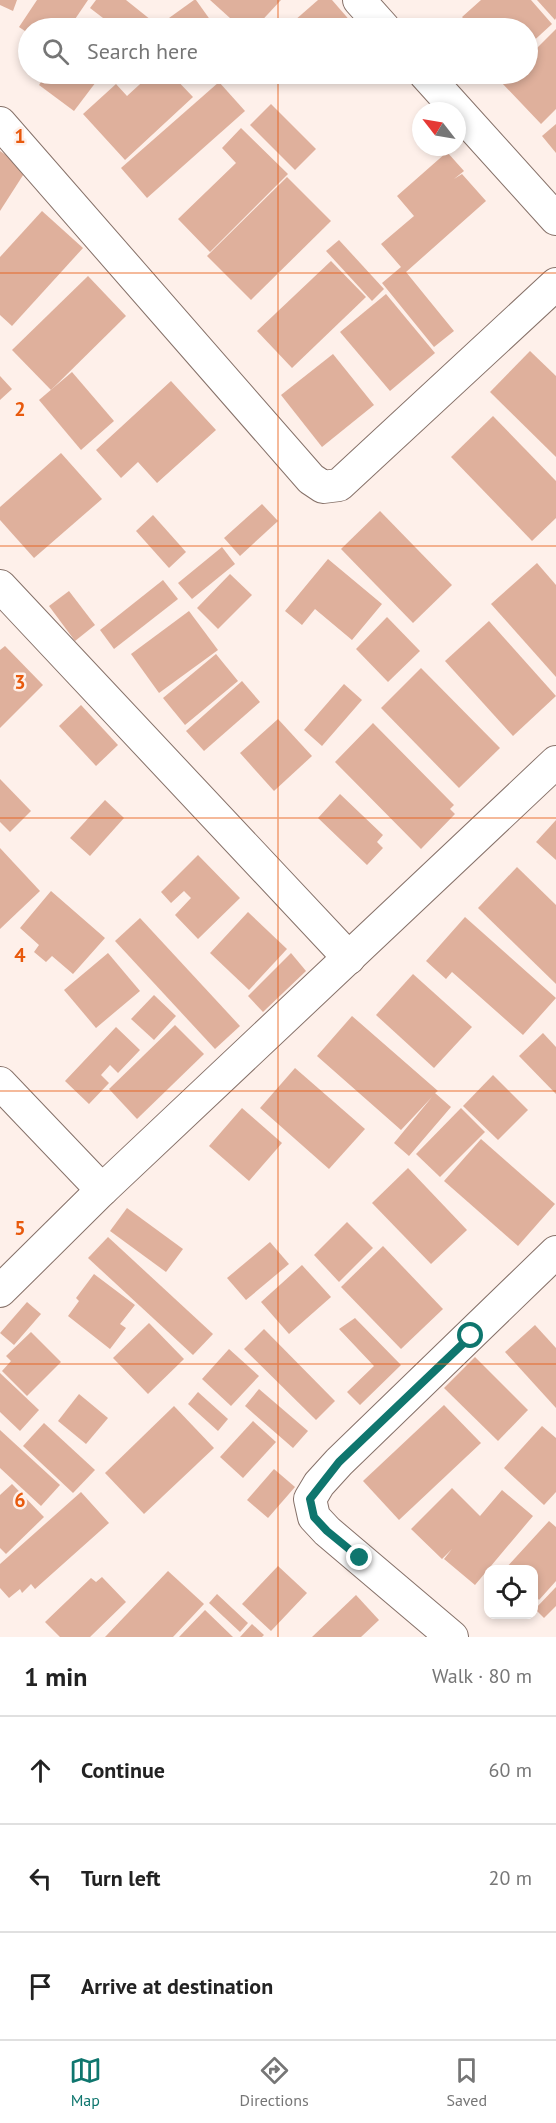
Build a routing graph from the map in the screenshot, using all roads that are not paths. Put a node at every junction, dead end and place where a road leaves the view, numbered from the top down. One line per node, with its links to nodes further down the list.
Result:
1 (359, 0): 2 (street)
2 (375, 18)
3 (434, 84): 5 (street)
4 (0, 123): 6 (street)
5 (556, 219)
6 (556, 284)
7 (0, 586): 9 (street)
8 (556, 762): 9 (street)
9 (349, 958): 11 (street)
10 (0, 1083): 11 (street)
11 (102, 1190): 13 (street)
12 (556, 1252): 14 (street)
13 (0, 1291)
14 (452, 1637)

